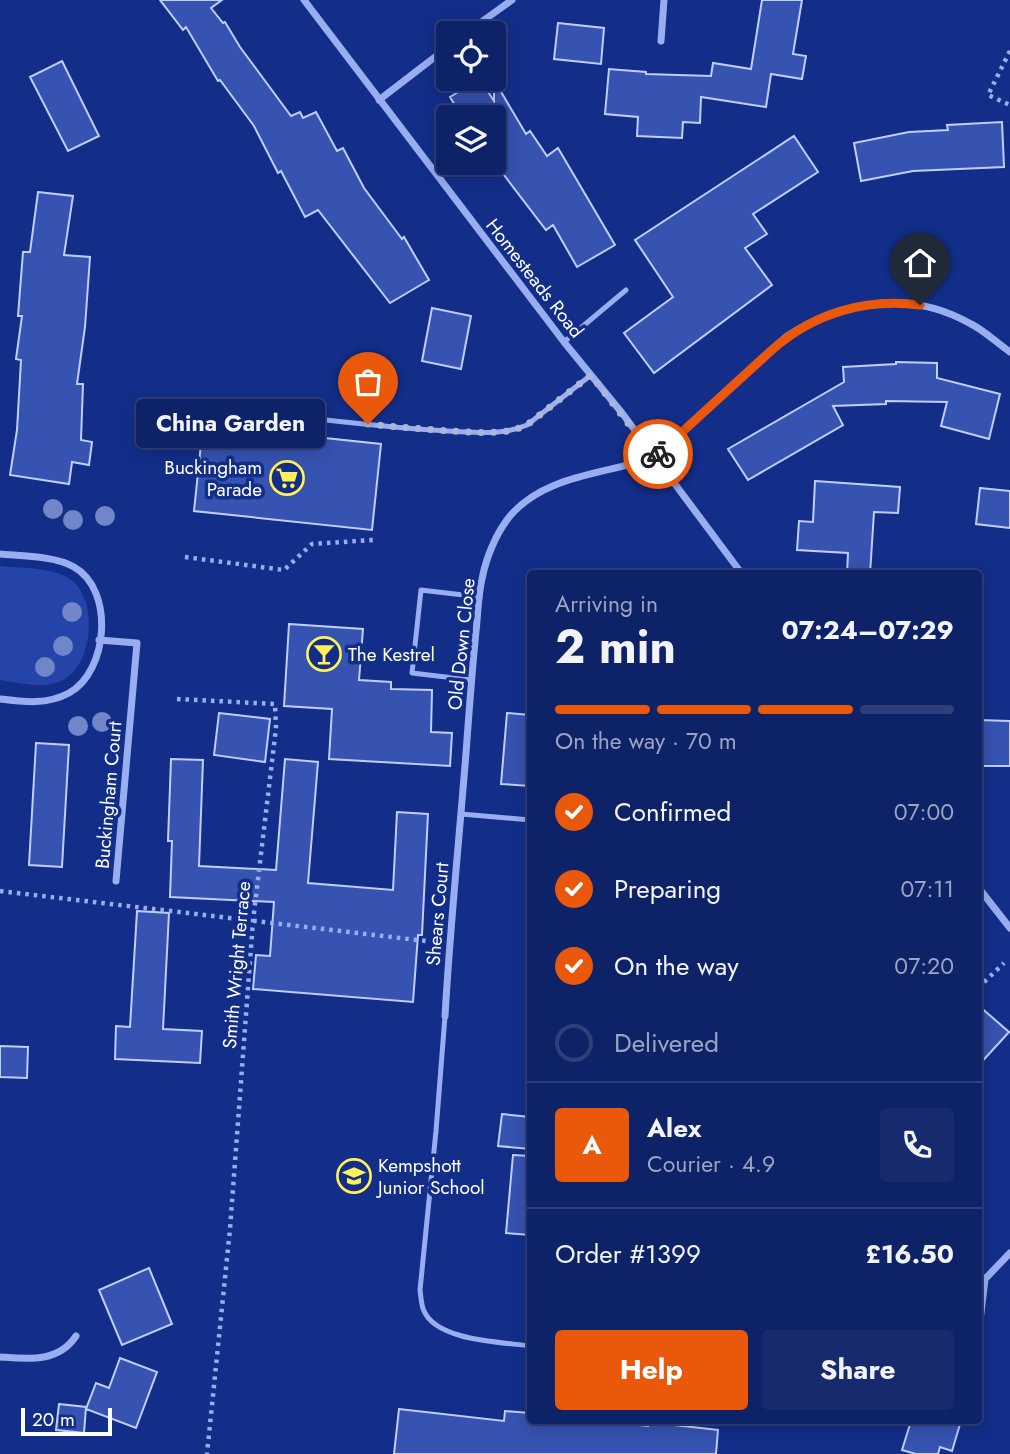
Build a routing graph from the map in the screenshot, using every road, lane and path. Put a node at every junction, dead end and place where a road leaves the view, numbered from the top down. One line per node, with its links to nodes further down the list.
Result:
1 (304, 0): 8 (street, Homesteads Road)
2 (512, 0): 4 (street)
3 (664, 0): 5 (street)
4 (483, 21)
5 (661, 41)
6 (1010, 51): 9 (path)
7 (436, 56): 8 (street)
8 (379, 100): 11 (street, Homesteads Road)
9 (1010, 105)
10 (626, 290): 11 (lane)
11 (564, 342): 13 (street, Homesteads Road)
12 (1010, 352): 15 (street)
13 (591, 375): 14 (lane); 15 (street, Homesteads Road)
14 (290, 416)
15 (654, 457): 19 (street, Homesteads Road); 20 (street, Old Down Close)
16 (373, 540): 18 (path)
17 (0, 554): 21 (street)
18 (185, 556)
19 (739, 570)
20 (480, 597): 22 (street, Old Down Close); 22 (lane)
21 (99, 640): 23 (street); 27 (street, Buckingham Court)
22 (471, 680): 25 (street, Old Down Close)
23 (0, 699)
24 (177, 699): 30 (path, Smith Wright Terrace)
25 (461, 814): 26 (lane); 32 (street, Shears Court)
26 (527, 820)
27 (116, 881)
28 (0, 891): 30 (path)
29 (982, 892): 31 (street)
30 (253, 920): 32 (path); 41 (path, Smith Wright Terrace)
31 (1010, 928)
32 (449, 944): 35 (street, Shears Court)
33 (1004, 963): 34 (path)
34 (982, 984)
35 (445, 1016): 39 (lane)
36 (1010, 1253): 37 (street)
37 (982, 1278)
38 (76, 1336): 40 (street)
39 (527, 1346)
40 (0, 1357)
41 (207, 1454)

